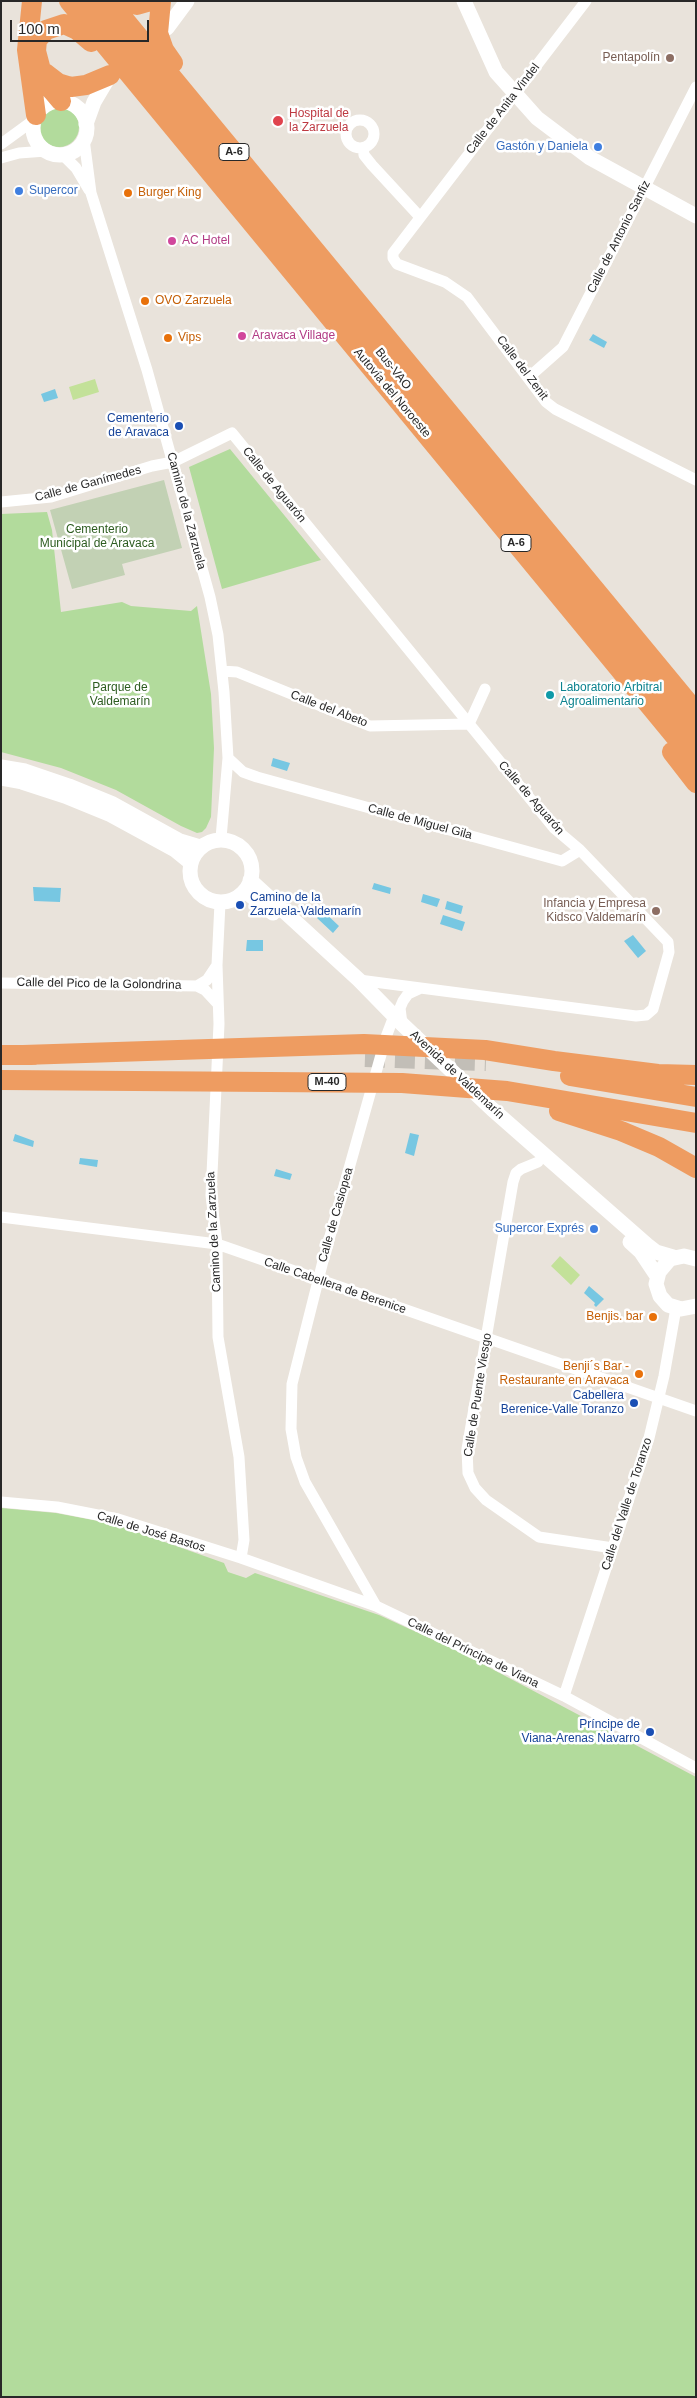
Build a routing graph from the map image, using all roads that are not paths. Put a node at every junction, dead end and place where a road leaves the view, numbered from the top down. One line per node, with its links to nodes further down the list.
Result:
1 (32, 1): 19 (highway)
2 (69, 1): 28 (highway, Autovía del Noroeste / A-6)
3 (88, 1): 44 (highway, Bus-VAO)
4 (109, 1): 32 (highway, A-6)
5 (124, 1): 6 (highway)
6 (151, 1)
7 (160, 1): 32 (highway)
8 (187, 1): 11 (street)
9 (464, 1): 15 (street)
10 (586, 1): 15 (street, Calle de Anita Vindel)
11 (167, 28)
12 (39, 65): 13 (highway); 16 (highway); 28 (highway)
13 (110, 76): 16 (street); 20 (street)
14 (696, 87): 17 (street, Calle de Antonio Sanfiz)
15 (514, 95): 26 (street); 30 (street, Calle de Anita Vindel)
16 (65, 102): 19 (street); 20 (street)
17 (685, 109): 18 (street); 26 (street, Calle de Antonio Sanfiz)
18 (696, 114)
19 (35, 117): 21 (street); 23 (street)
20 (85, 132): 24 (street); 27 (street, Camino de la Zarzuela)
21 (1, 144)
22 (364, 148): 30 (street)
23 (46, 151): 24 (street); 25 (street)
24 (63, 155): 27 (street, Camino de la Zarzuela)
25 (1, 158)
26 (643, 188): 29 (street); 34 (street, Calle de Antonio Sanfiz)
27 (91, 194): 35 (street, Camino de la Zarzuela)
28 (244, 216): 33 (highway, Autovía del Noroeste / A-6)
29 (696, 216)
30 (420, 217): 31 (street, Calle de Anita Vindel)
31 (393, 252): 34 (street, Calle del Zenit)
32 (358, 302): 38 (highway, A-6)
33 (336, 325): 46 (highway, Autovía del Noroeste / A-6); 50 (highway)
34 (528, 378): 36 (street, Calle del Zenit)
35 (173, 462): 37 (street, Calle de Ganímedes); 39 (street, Camino de la Zarzuela); 43 (street, Calle de Aguarón)
36 (696, 480)
37 (1, 502)
38 (600, 594): 41 (highway); 42 (highway, A-6)
39 (222, 671): 43 (street, Calle del Abeto); 45 (street, Camino de la Zarzuela)
40 (485, 689): 43 (street)
41 (696, 699)
42 (696, 712)
43 (469, 724): 54 (street, Calle de Aguarón)
44 (696, 738)
45 (228, 758): 48 (street, Calle de Miguel Gila); 51 (street, Camino de la Zarzuela)
46 (696, 762)
47 (1, 767): 53 (street)
48 (257, 777): 51 (street, Calle de Miguel Gila); 54 (street, Calle de Miguel Gila)
49 (1, 778): 55 (street)
50 (696, 783)
51 (227, 786): 52 (street, Camino de la Zarzuela)
52 (221, 838): 53 (street); 56 (street)
53 (200, 847): 55 (street)
54 (580, 850): 63 (street, Calle de Aguarón)
55 (191, 863): 57 (street)
56 (248, 886): 57 (street); 59 (street, Avenida de Valdemarín); 66 (street, Avenida de Valdemarín)
57 (220, 903): 58 (street, Camino de la Zarzuela)
58 (217, 964): 62 (street, Calle del Pico de la Golondrina); 65 (street, Camino de la Zarzuela)
59 (359, 980): 61 (street, Calle de Aguarón); 66 (street, Avenida de Valdemarín)
60 (1, 983): 62 (street, Calle del Pico de la Golondrina)
61 (398, 985): 63 (street, Calle de Aguarón); 64 (street)
62 (197, 986): 65 (street, Calle del Pico de la Golondrina)
63 (421, 988): 64 (street)
64 (405, 997): 66 (street, Calle de Casiopea)
65 (218, 1004): 80 (street, Camino de la Zarzuela)
66 (397, 1028): 75 (street, Avenida de Valdemarín); 84 (street, Calle de Casiopea)
67 (1, 1055): 68 (highway, M-40)
68 (23, 1055): 69 (highway, M-40); 71 (highway)
69 (365, 1057)
70 (486, 1061): 74 (highway)
71 (696, 1074)
72 (1, 1080): 73 (highway, M-40)
73 (402, 1083): 76 (highway, M-40); 78 (highway)
74 (696, 1097)
75 (487, 1109): 77 (street, Avenida de Valdemarín); 81 (street, Avenida de Valdemarín)
76 (696, 1123)
77 (538, 1162): 83 (street, Avenida de Valdemarín); 87 (street, Calle de Puente Viesgo)
78 (696, 1168)
79 (1, 1217): 80 (street, Calle Cabellera de Berenice)
80 (216, 1244): 84 (street, Calle Cabellera de Berenice); 92 (street, Camino de la Zarzuela)
81 (673, 1257): 82 (street, Avenida de Valdemarín); 83 (street)
82 (696, 1259)
83 (657, 1276): 86 (street, Avenida de Valdemarín)
84 (319, 1280): 87 (street, Calle Cabellera de Berenice); 93 (street, Calle de Casiopea)
85 (696, 1306): 86 (street)
86 (676, 1308): 88 (street, Calle del Valle de Toranzo)
87 (487, 1339): 88 (street, Calle Cabellera de Berenice); 91 (street, Calle de Puente Viesgo)
88 (659, 1400): 89 (street, Calle Cabellera de Berenice); 91 (street, Calle del Valle de Toranzo)
89 (696, 1412)
90 (1, 1502): 92 (street, Calle de José Bastos)
91 (612, 1548): 94 (street, Calle del Valle de Toranzo)
92 (241, 1558): 93 (street, Calle del Príncipe de Viana)
93 (376, 1606): 94 (street, Calle del Príncipe de Viana)
94 (564, 1696): 95 (street, Calle del Príncipe de Viana)
95 (696, 1768)

